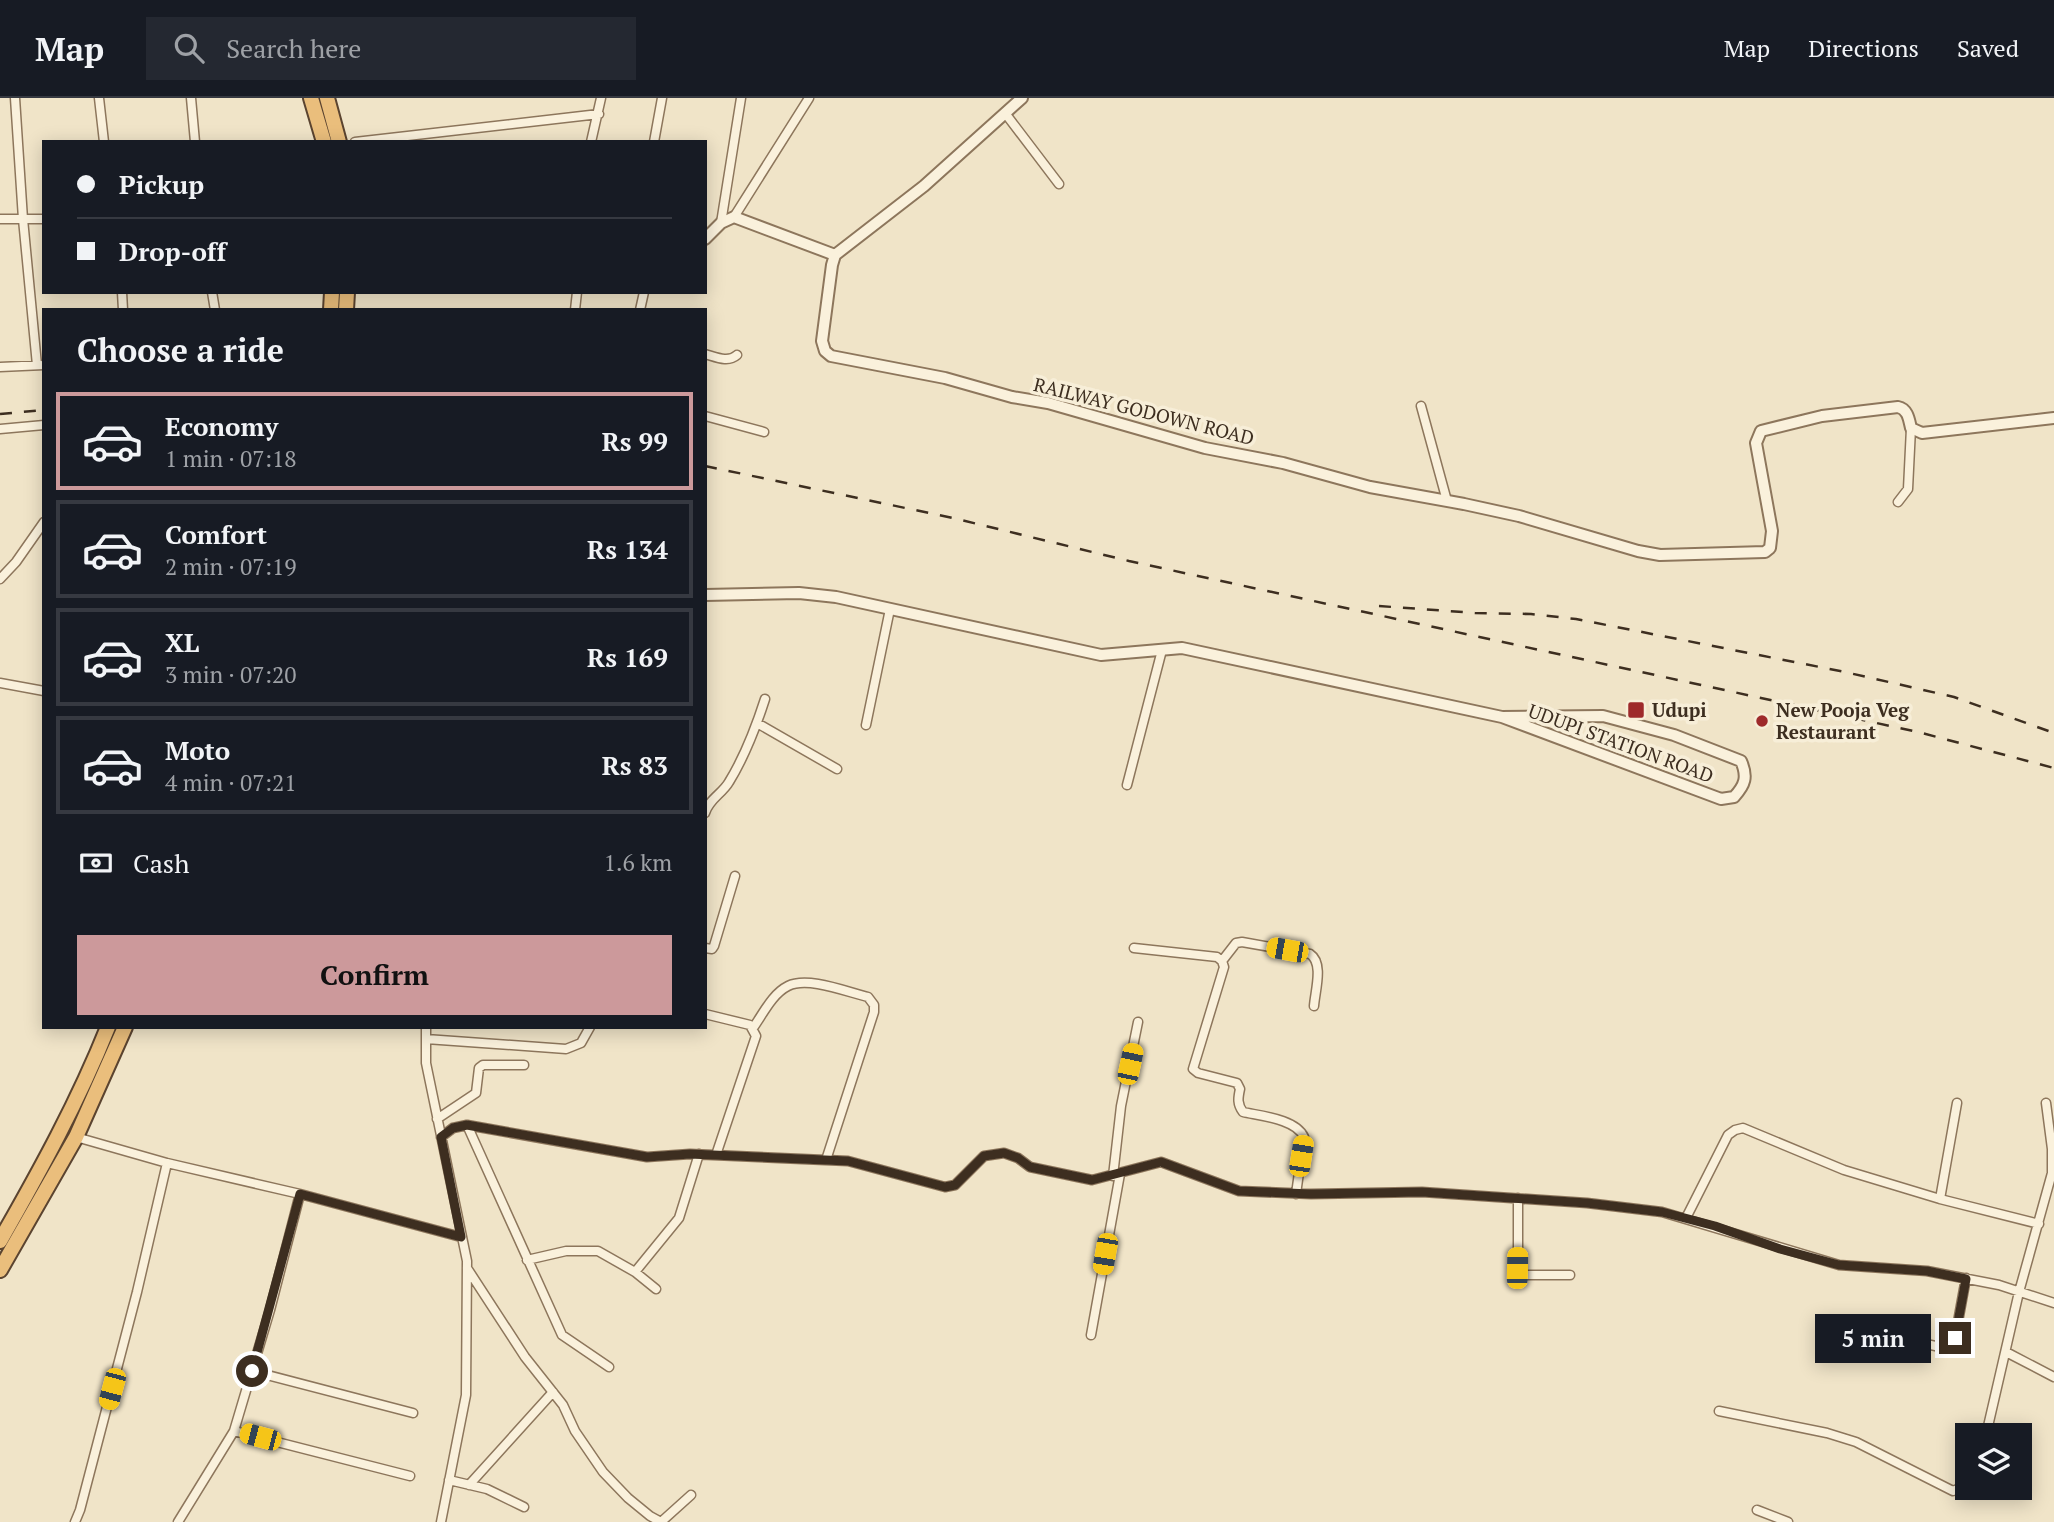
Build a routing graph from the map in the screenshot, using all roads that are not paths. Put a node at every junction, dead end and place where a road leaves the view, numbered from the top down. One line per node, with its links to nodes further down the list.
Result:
1 (15, 98): 22 (street)
2 (99, 98): 12 (street)
3 (191, 98): 13 (street)
4 (601, 98): 11 (street)
5 (663, 98): 18 (street)
6 (741, 98): 24 (street)
7 (809, 98): 20 (street)
8 (1022, 98): 10 (street)
9 (320, 102): 14 (highway); 15 (highway)
10 (1005, 113): 19 (street); 26 (street)
11 (599, 114): 16 (street); 17 (street)
12 (104, 140)
13 (195, 140)
14 (324, 140)
15 (338, 140)
16 (372, 140)
17 (592, 140)
18 (654, 140)
19 (1059, 184)
20 (734, 217): 24 (street); 26 (street)
21 (0, 219): 22 (street)
22 (23, 219): 23 (street); 29 (street)
23 (42, 219)
24 (721, 223): 25 (street)
25 (707, 237)
26 (835, 255): 38 (street, RAILWAY GODOWN ROAD)
27 (707, 355): 28 (street)
28 (737, 355)
29 (41, 365): 30 (street)
30 (0, 367)
31 (1421, 406): 38 (street)
32 (707, 417): 37 (street)
33 (2054, 418): 35 (street)
34 (42, 425): 36 (street)
35 (1911, 428): 38 (street, RAILWAY GODOWN ROAD); 39 (street)
36 (0, 429)
37 (764, 432)
38 (1447, 500)
39 (1898, 502)
40 (42, 525): 41 (street)
41 (0, 579)
42 (707, 595): 43 (street)
43 (890, 609): 44 (street); 50 (street)
44 (1162, 650): 48 (street); 52 (street)
45 (0, 683): 46 (street)
46 (42, 687)
47 (765, 699): 49 (street)
48 (1502, 718): 48 (street, UDUPI STATION ROAD)
49 (757, 723): 51 (street); 53 (street)
50 (866, 725)
51 (837, 769)
52 (1127, 785)
53 (707, 805)
54 (735, 876): 55 (street)
55 (707, 948)
56 (1134, 948): 57 (street)
57 (1222, 961): 58 (street); 80 (street)
58 (1314, 1006)
59 (707, 1014): 61 (street)
60 (1138, 1022): 78 (street)
61 (753, 1028): 75 (street); 76 (street)
62 (107, 1029): 86 (highway)
63 (124, 1029): 72 (highway)
64 (426, 1029): 66 (street)
65 (589, 1029): 66 (street)
66 (426, 1039): 70 (street)
67 (524, 1065): 70 (street)
68 (2046, 1102): 84 (street)
69 (1957, 1103): 82 (street)
70 (437, 1119): 73 (street)
71 (467, 1125): 73 (street); 74 (street); 87 (street)
72 (76, 1137): 77 (street); 89 (highway)
73 (441, 1137): 85 (street)
74 (699, 1154): 75 (street); 90 (street)
75 (716, 1155): 76 (street)
76 (826, 1160): 78 (street)
77 (167, 1163): 79 (street); 114 (street)
78 (1116, 1175): 80 (street); 96 (street)
79 (300, 1194): 85 (street); 100 (street)
80 (1296, 1194): 81 (street)
81 (1518, 1198): 83 (street); 91 (street)
82 (1940, 1199): 83 (street); 84 (street)
83 (1686, 1219): 92 (street)
84 (2039, 1224): 94 (street)
85 (461, 1237): 88 (street)
86 (0, 1241)
87 (527, 1260): 90 (street); 99 (street)
88 (467, 1268): 102 (street); 108 (street)
89 (0, 1270)
90 (635, 1272): 93 (street)
91 (1570, 1275)
92 (1966, 1279): 94 (street); 97 (street)
93 (656, 1289)
94 (2020, 1292): 95 (street); 98 (street)
95 (2054, 1303)
96 (1091, 1335)
97 (1883, 1335)
98 (2006, 1352): 101 (street); 105 (street)
99 (609, 1367)
100 (252, 1371): 104 (street); 106 (street)
101 (2054, 1377)
102 (553, 1392): 109 (street); 117 (street)
103 (1719, 1411): 110 (street)
104 (413, 1413)
105 (1989, 1423)
106 (234, 1431): 107 (street); 115 (street)
107 (410, 1476)
108 (449, 1480): 109 (street); 116 (street)
109 (469, 1485): 112 (street)
110 (1955, 1490)
111 (691, 1495): 117 (street)
112 (524, 1507)
113 (1756, 1510): 118 (street)
114 (75, 1522)
115 (178, 1522)
116 (441, 1522)
117 (661, 1522)
118 (1788, 1522)

